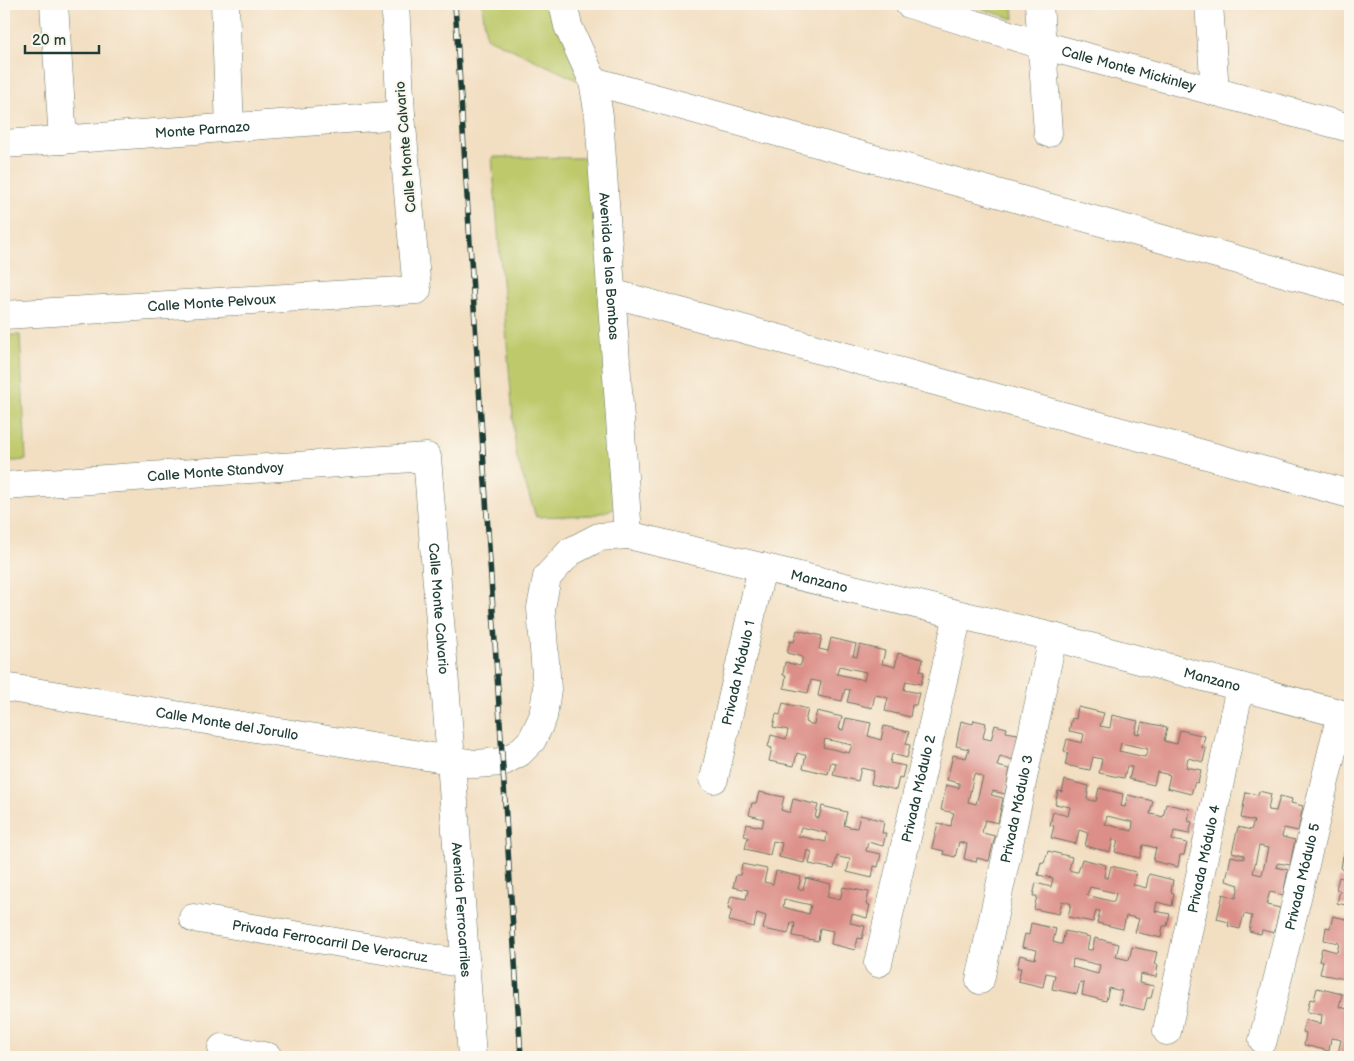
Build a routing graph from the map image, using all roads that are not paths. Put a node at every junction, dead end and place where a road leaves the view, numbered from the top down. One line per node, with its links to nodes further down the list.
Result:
1 (54, 4): 15 (street)
2 (225, 4): 12 (street)
3 (395, 4): 11 (street, Calle Monte Calvario)
4 (563, 4): 9 (street, Avenida de las Bombas)
5 (909, 4): 8 (street, Calle Monte Mickinley)
6 (1039, 4): 8 (street)
7 (1209, 4): 10 (street)
8 (1042, 45): 10 (street, Calle Monte Mickinley); 14 (street)
9 (593, 81): 18 (street); 19 (street, Avenida de las Bombas)
10 (1215, 92): 13 (street, Calle Monte Mickinley)
11 (400, 115): 12 (street, Monte Parnazo); 17 (street, Calle Monte Calvario)
12 (230, 126): 15 (street, Monte Parnazo)
13 (1350, 128)
14 (1048, 133)
15 (63, 140): 16 (street, Monte Parnazo)
16 (4, 144)
17 (417, 290): 20 (street, Calle Monte Pelvoux)
18 (1350, 291)
19 (611, 293): 23 (street); 24 (street, Avenida de las Bombas)
20 (4, 315)
21 (428, 457): 22 (street, Calle Monte Standvoy); 31 (street, Calle Monte Calvario)
22 (4, 486)
23 (1350, 494)
24 (628, 535): 25 (street, Manzano); 31 (street, Manzano)
25 (762, 567): 26 (street, Manzano); 32 (street, Privada Módulo 1)
26 (958, 614): 27 (street, Manzano); 34 (street, Privada Módulo 2)
27 (1052, 637): 29 (street, Manzano); 36 (street, Privada Módulo 3)
28 (4, 687): 31 (street, Calle Monte del Jorullo)
29 (1240, 687): 30 (street, Manzano); 37 (street, Privada Módulo 4)
30 (1345, 715): 38 (street, Privada Módulo 5)
31 (451, 760): 35 (street, Avenida Ferrocarriles)
32 (714, 779)
33 (193, 918): 35 (street, Privada Ferrocarril De Veracruz)
34 (878, 962)
35 (466, 964): 41 (street, Avenida Ferrocarriles)
36 (980, 980)
37 (1167, 1031)
38 (1263, 1040)
39 (222, 1048): 40 (street)
40 (268, 1057)
41 (472, 1057)

